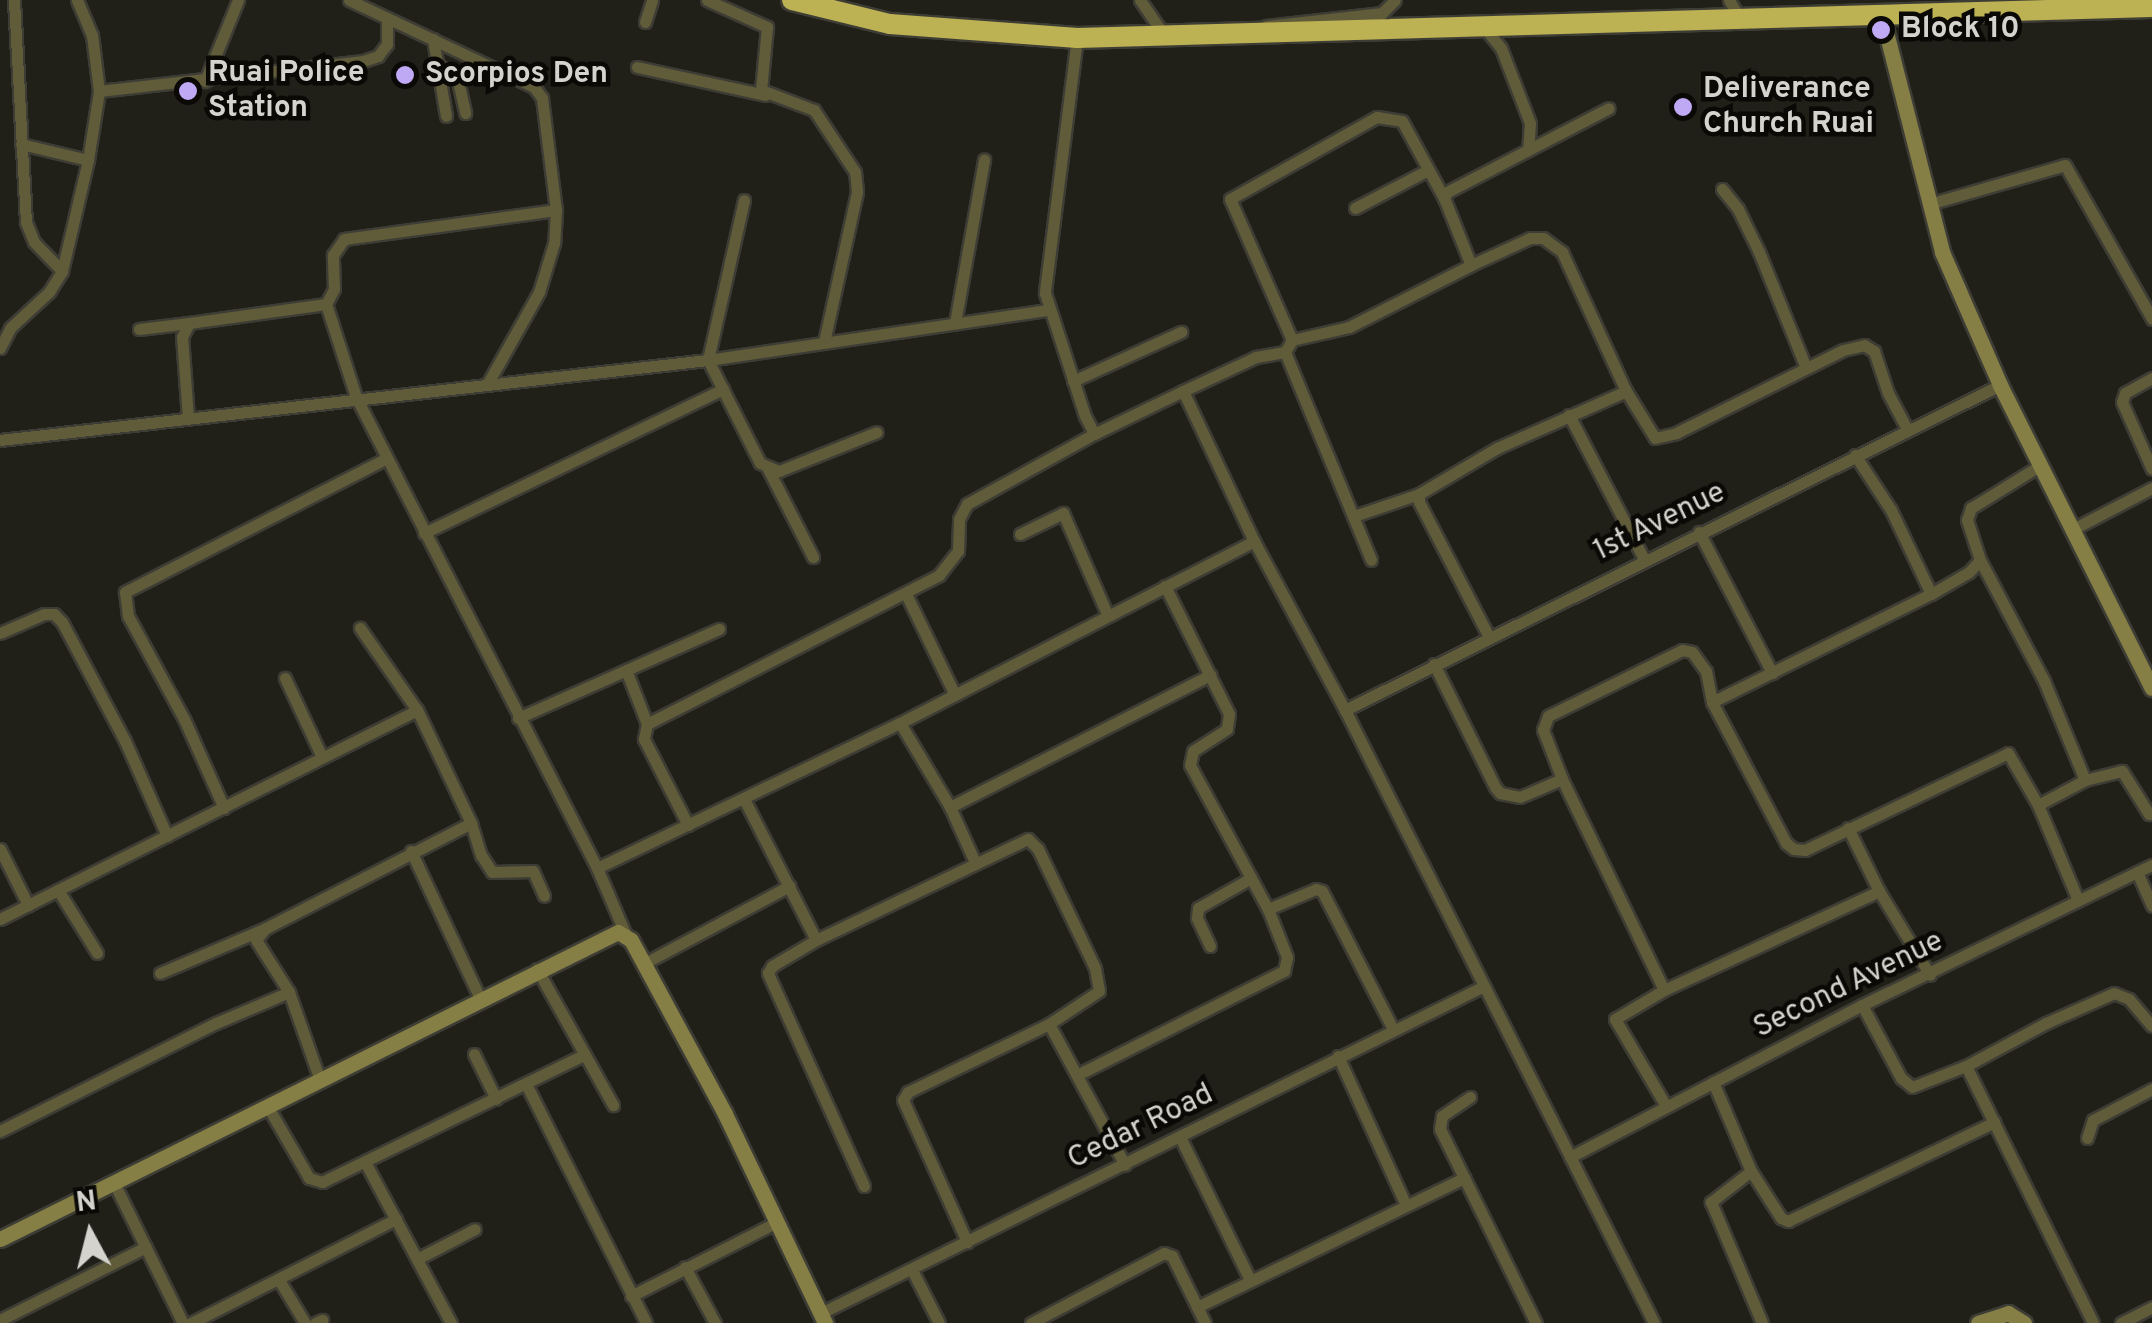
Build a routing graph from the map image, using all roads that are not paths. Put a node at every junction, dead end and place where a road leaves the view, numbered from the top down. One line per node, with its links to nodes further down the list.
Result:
1 (14, 0): 32 (street)
2 (76, 0): 27 (street)
3 (238, 0): 26 (street)
4 (349, 0): 14 (street)
5 (652, 0): 16 (street)
6 (707, 0): 28 (street)
7 (792, 0): 21 (highway)
8 (1140, 0): 20 (street)
9 (1395, 0): 19 (street)
10 (1730, 0): 15 (street)
11 (2106, 4): 12 (highway); 13 (highway)
12 (2150, 8)
13 (1882, 16): 15 (highway); 40 (street)
14 (386, 18): 22 (street); 26 (street)
15 (1741, 20): 17 (highway)
16 (645, 22)
17 (1517, 27): 18 (highway); 23 (street)
18 (1484, 28): 19 (highway); 23 (street)
19 (1233, 34): 20 (highway)
20 (1164, 36): 21 (highway)
21 (1077, 38): 46 (street)
22 (434, 39): 24 (street); 42 (street)
23 (1500, 48): 33 (street)
24 (438, 65): 30 (street); 31 (street)
25 (637, 67): 28 (street)
26 (205, 81): 27 (street)
27 (98, 91): 34 (street)
28 (766, 96): 53 (street)
29 (1609, 108): 33 (street)
30 (465, 113)
31 (446, 116)
32 (21, 144): 34 (street); 44 (street)
33 (1528, 150): 38 (street)
34 (88, 160): 44 (street)
35 (984, 160): 49 (street)
36 (1428, 170): 38 (street); 41 (street); 52 (street)
37 (1722, 189): 57 (street)
38 (1444, 198): 43 (street)
39 (744, 200): 56 (street)
40 (1928, 204): 47 (street); 61 (street)
41 (1355, 208)
42 (556, 210): 45 (street); 60 (street)
43 (1471, 265): 52 (street); 64 (street)
44 (62, 271): 54 (street)
45 (326, 304): 48 (street); 65 (street)
46 (1047, 310): 49 (street); 59 (street)
47 (2152, 319)
48 (189, 323): 50 (street); 67 (street)
49 (954, 323): 53 (street)
50 (138, 329)
51 (1181, 332): 59 (street)
52 (1292, 340): 55 (street)
53 (824, 342): 56 (street)
54 (0, 348)
55 (1285, 352): 63 (street); 79 (street)
56 (708, 360): 60 (street); 62 (street)
57 (1806, 368): 64 (street); 68 (street)
58 (2152, 378): 75 (street)
59 (1073, 381): 70 (street)
60 (489, 382): 65 (street)
61 (2000, 385): 68 (street, 1st Avenue); 74 (street)
62 (722, 389): 76 (street); 82 (street)
63 (1183, 391): 70 (street); 84 (street)
64 (1626, 391): 66 (street)
65 (356, 397): 67 (street); 73 (street)
66 (1569, 416): 78 (street); 86 (street)
67 (188, 418): 71 (street)
68 (1907, 430): 72 (street, 1st Avenue)
69 (877, 432): 76 (street)
70 (1094, 434): 90 (street)
71 (0, 436)
72 (1855, 455): 81 (street, 1st Avenue); 91 (street)
73 (386, 458): 82 (street); 116 (street)
74 (2041, 465): 80 (street); 88 (street)
75 (2152, 468)
76 (768, 470): 85 (street)
77 (2152, 488): 80 (street)
78 (1419, 494): 79 (street); 96 (street)
79 (1354, 516): 87 (street)
80 (2075, 528): 102 (street)
81 (1699, 532): 86 (street, 1st Avenue); 99 (street)
82 (424, 533): 107 (street)
83 (1020, 534): 92 (street)
84 (1254, 541): 89 (street); 106 (street)
85 (813, 557)
86 (1644, 559): 96 (street, 1st Avenue)
87 (1372, 560)
88 (1980, 560): 91 (street); 112 (street)
89 (1166, 586): 92 (street); 100 (street)
90 (906, 594): 103 (street); 109 (street)
91 (1931, 594): 99 (street)
92 (1108, 616): 103 (street)
93 (360, 628): 105 (street)
94 (720, 628): 98 (street)
95 (0, 633): 121 (street)
96 (1489, 637): 97 (street, 1st Avenue)
97 (1434, 664): 106 (street, 1st Avenue); 111 (street)
98 (626, 670): 107 (street); 109 (street)
99 (1772, 673): 104 (street)
100 (1210, 675): 115 (street); 128 (street)
101 (285, 678): 110 (street)
102 (2152, 688)
103 (955, 694): 108 (street)
104 (1712, 702): 111 (street); 120 (street)
105 (417, 710): 110 (street); 118 (street)
106 (1344, 710): 147 (street)
107 (518, 718): 126 (street)
108 (900, 723): 113 (street); 115 (street)
109 (647, 724): 119 (street)
110 (322, 756): 116 (street)
111 (1562, 779): 148 (street)
112 (2085, 780): 114 (street); 117 (street)
113 (744, 798): 119 (street); 129 (street)
114 (2038, 806): 120 (street); 133 (street)
115 (950, 807): 124 (street)
116 (224, 808): 121 (street)
117 (2150, 814)
118 (472, 823): 123 (street); 132 (street)
119 (688, 824): 126 (street)
120 (1848, 828): 131 (street)
121 (168, 836): 130 (street)
122 (0, 849): 134 (street)
123 (411, 851): 138 (street); 150 (street)
124 (975, 862): 140 (street); 152 (street)
125 (2152, 864): 127 (street, Second Avenue)
126 (596, 868): 139 (street)
127 (2137, 872): 133 (street, Second Avenue); 135 (street)
128 (1251, 878): 136 (street); 141 (street)
129 (788, 886): 140 (street); 143 (street)
130 (58, 890): 134 (street); 142 (street)
131 (1879, 891): 146 (street); 148 (street)
132 (544, 896)
133 (2078, 900): 146 (street, Second Avenue)
134 (28, 906): 137 (street)
135 (2152, 906)
136 (1268, 909): 154 (street); 159 (street)
137 (0, 920)
138 (266, 928): 145 (street); 149 (street)
139 (625, 933): 143 (street); 144 (street)
140 (816, 940): 179 (street)
141 (1210, 946)
142 (97, 953)
143 (643, 964): 182 (street)
144 (537, 969): 150 (street); 156 (street)
145 (160, 973)
146 (1930, 975): 151 (street, Second Avenue)
147 (1484, 986): 154 (street, Cedar Road); 173 (street)
148 (1664, 990): 167 (street)
149 (289, 992): 160 (street); 170 (street)
150 (480, 998): 160 (street)
151 (1862, 1005): 158 (street); 161 (street, Second Avenue)
152 (1049, 1024): 159 (street); 185 (street)
153 (2152, 1026): 158 (street)
154 (1393, 1029): 157 (street, Cedar Road)
155 (474, 1054): 165 (street)
156 (582, 1056): 162 (street); 166 (street)
157 (1338, 1056): 171 (street, Cedar Road); 180 (street)
158 (1966, 1066): 169 (street)
159 (1077, 1075): 175 (street)
160 (320, 1080): 168 (street)
161 (1713, 1082): 167 (street, Second Avenue); 176 (street)
162 (526, 1084): 165 (street); 192 (street)
163 (2152, 1089): 172 (street)
164 (1470, 1097): 177 (street)
165 (496, 1099): 174 (street)
166 (613, 1105)
167 (1666, 1106): 173 (street, Second Avenue)
168 (268, 1107): 174 (street); 178 (street)
169 (1994, 1122): 176 (street); 213 (street)
170 (0, 1131)
171 (1180, 1137): 175 (street, Cedar Road); 190 (street)
172 (2088, 1138)
173 (1570, 1157): 209 (street)
174 (366, 1162): 181 (street)
175 (1125, 1165): 185 (street, Cedar Road)
176 (1751, 1171): 210 (street)
177 (1464, 1178): 180 (street); 208 (street)
178 (114, 1183): 184 (street); 186 (street)
179 (864, 1186)
180 (1405, 1203): 190 (street)
181 (396, 1220): 187 (street); 191 (street)
182 (777, 1222): 188 (street); 196 (street)
183 (474, 1229): 187 (street)
184 (0, 1239)
185 (966, 1242): 189 (street, Cedar Road)
186 (146, 1248): 197 (street); 198 (street)
187 (417, 1258): 202 (street)
188 (685, 1267): 192 (street); 204 (street)
189 (912, 1270): 196 (street, Cedar Road); 205 (street)
190 (1249, 1278): 194 (street)
191 (279, 1280): 195 (street); 201 (street)
192 (631, 1296): 203 (street)
193 (2152, 1307): 214 (street)
194 (1197, 1308): 206 (street); 207 (street)
195 (218, 1310): 199 (street); 200 (street)
196 (823, 1318)
197 (0, 1320)
198 (182, 1323)
199 (191, 1323)
200 (225, 1323)
201 (305, 1323)
202 (450, 1323)
203 (646, 1323)
204 (715, 1323)
205 (939, 1323)
206 (1031, 1323)
207 (1205, 1323)
208 (1536, 1323)
209 (1654, 1323)
210 (1762, 1323)
211 (1978, 1323): 212 (street)
212 (2024, 1323)
213 (2094, 1323)
214 (2121, 1323)

